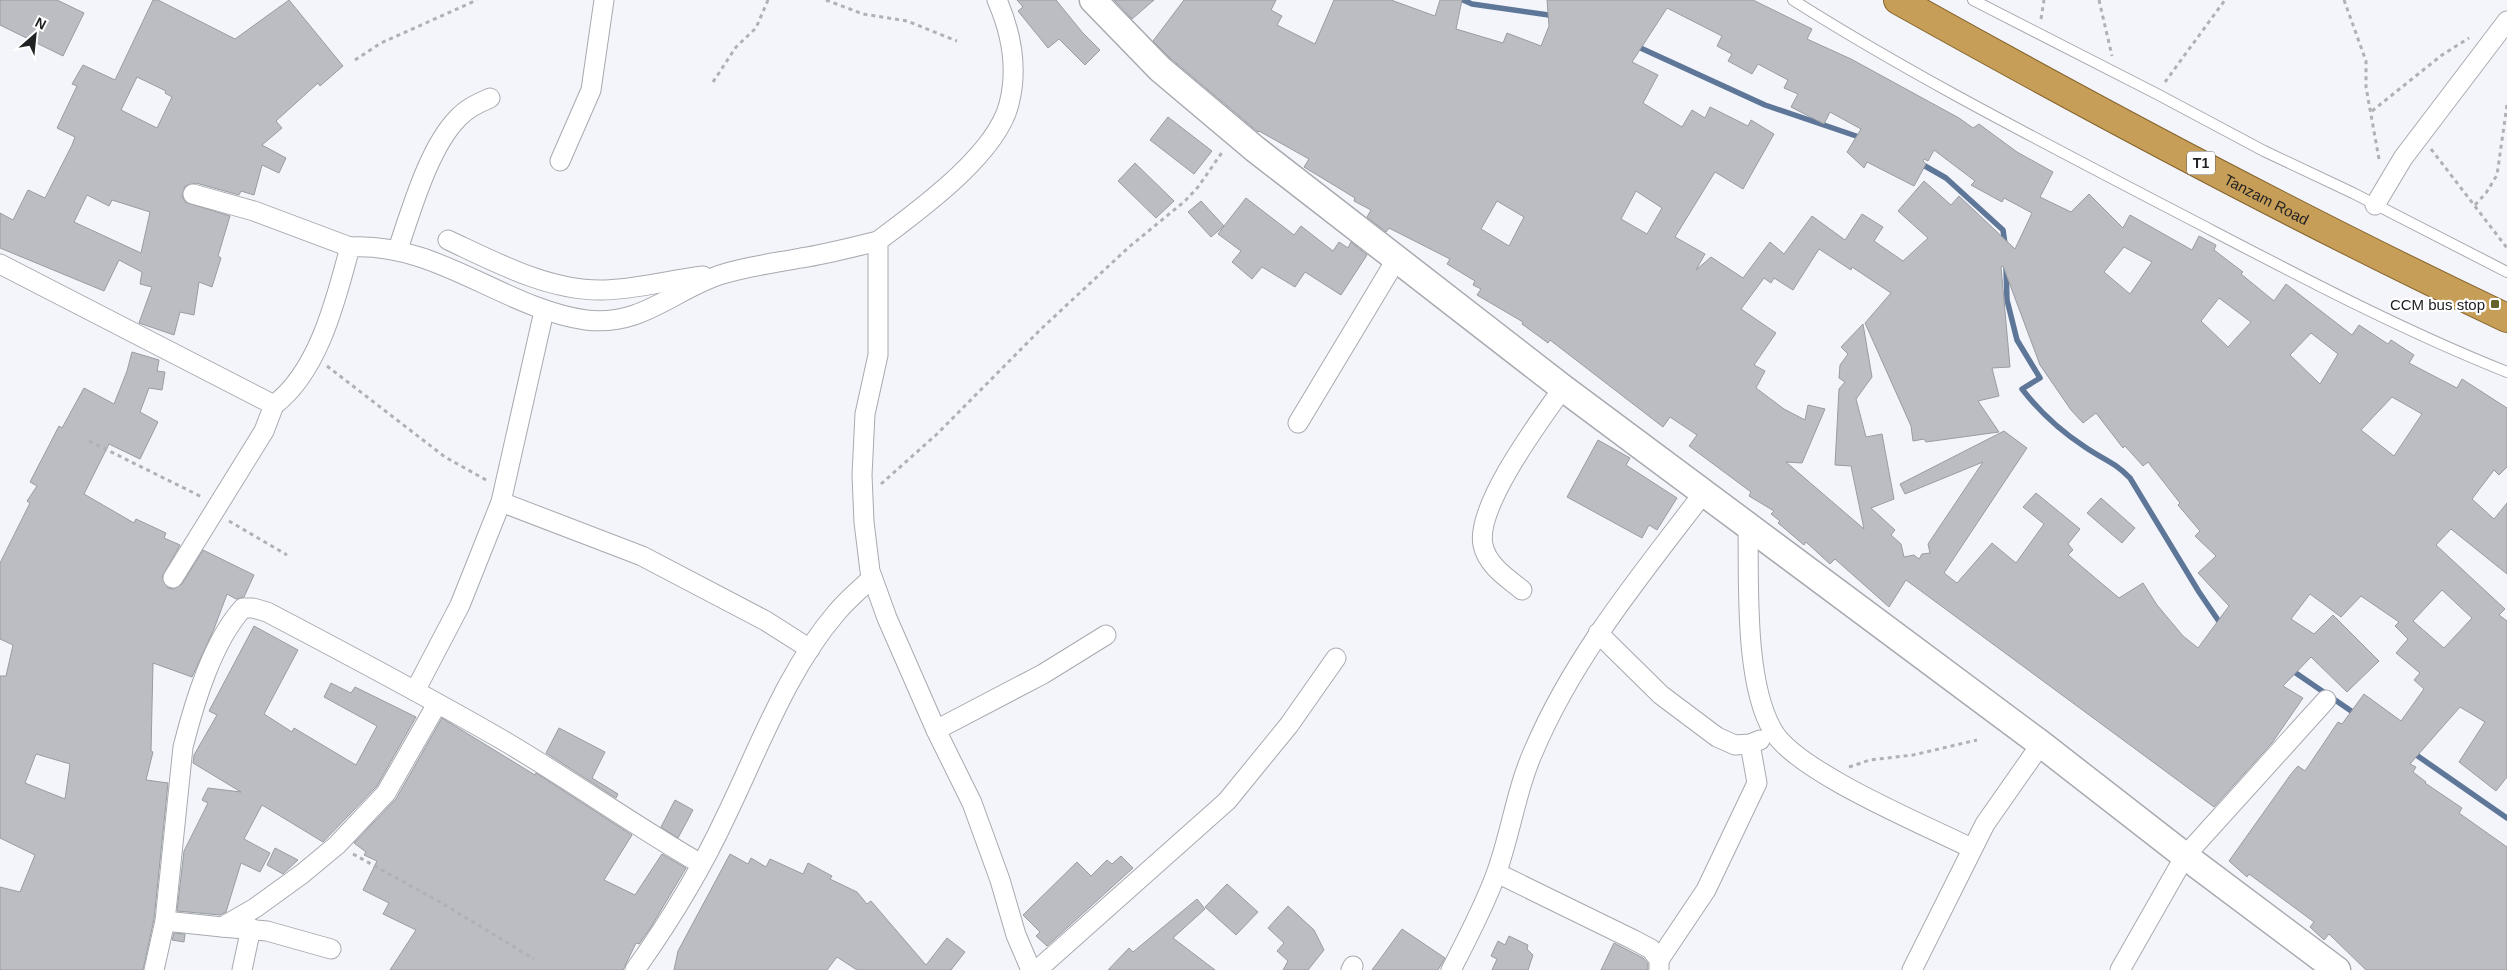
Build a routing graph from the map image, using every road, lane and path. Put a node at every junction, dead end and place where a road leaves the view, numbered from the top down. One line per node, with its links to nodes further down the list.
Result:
1 (477, 0): 16 (path)
2 (604, 0): 25 (street)
3 (768, 0): 18 (path)
4 (826, 0): 15 (path)
5 (997, 0): 30 (street)
6 (1093, 0): 23 (main road)
7 (1793, 0): 41 (lane)
8 (1898, 0): 39 (highway, Tanzam Road / T1)
9 (1973, 0): 17 (lane)
10 (2100, 0): 17 (path)
11 (2225, 0): 19 (path)
12 (2344, 0): 22 (path)
13 (2507, 21): 24 (street)
14 (2477, 34): 22 (path)
15 (957, 41)
16 (355, 60)
17 (2116, 73): 19 (lane)
18 (713, 82)
19 (2158, 94): 27 (lane)
20 (490, 98): 33 (street)
21 (2507, 105): 28 (path)
22 (2372, 111): 27 (path)
23 (1234, 132): 34 (main road); 48 (path)
24 (2420, 135): 27 (street); 28 (path)
25 (560, 161)
26 (193, 194): 31 (street)
27 (2378, 198): 36 (lane)
28 (2475, 205): 32 (path)
29 (448, 240): 37 (street)
30 (878, 241): 37 (street); 48 (street)
31 (350, 248): 33 (street); 40 (street)
32 (2507, 248)
33 (398, 250): 38 (street)
34 (1396, 260): 42 (main road); 44 (street)
35 (0, 264): 43 (street)
36 (2507, 272)
37 (721, 274): 38 (street)
38 (544, 311): 47 (street)
39 (2507, 318)
40 (312, 355): 43 (street); 47 (path)
41 (2507, 372)
42 (1563, 388): 46 (main road); 54 (street)
43 (274, 405): 49 (street)
44 (1298, 424)
45 (89, 441): 49 (path)
46 (1705, 491): 50 (main road); 55 (street)
47 (503, 496): 57 (street); 59 (street)
48 (863, 502): 53 (street)
49 (215, 509): 51 (path); 52 (street)
50 (1748, 525): 63 (street); 66 (main road)
51 (287, 555)
52 (173, 578)
53 (872, 578): 57 (street); 62 (street)
54 (1522, 590)
55 (1598, 633): 65 (street); 72 (street)
56 (1106, 635): 62 (street)
57 (810, 648): 71 (street)
58 (1336, 658): 83 (street)
59 (415, 692): 61 (street); 73 (street)
60 (2326, 700): 70 (street)
61 (437, 704): 68 (street); 71 (street)
62 (936, 730): 82 (street)
63 (1774, 733): 65 (street); 67 (street)
64 (1977, 740): 67 (path)
65 (1750, 744): 78 (street)
66 (2041, 744): 69 (street); 70 (main road)
67 (1825, 774): 69 (street)
68 (337, 845): 74 (street); 77 (path)
69 (1971, 848): 85 (street)
70 (2185, 856): 86 (street); 87 (main road)
71 (701, 864): 81 (street)
72 (1497, 872): 78 (street); 84 (street)
73 (165, 921): 74 (street); 79 (street)
74 (222, 926): 75 (street)
75 (251, 928): 76 (street); 80 (street)
76 (331, 949)
77 (534, 960)
78 (1659, 965)
79 (154, 970)
80 (242, 970)
81 (635, 970)
82 (1031, 970)
83 (1037, 970)
84 (1451, 970)
85 (1912, 970)
86 (2120, 970)
87 (2337, 970)

